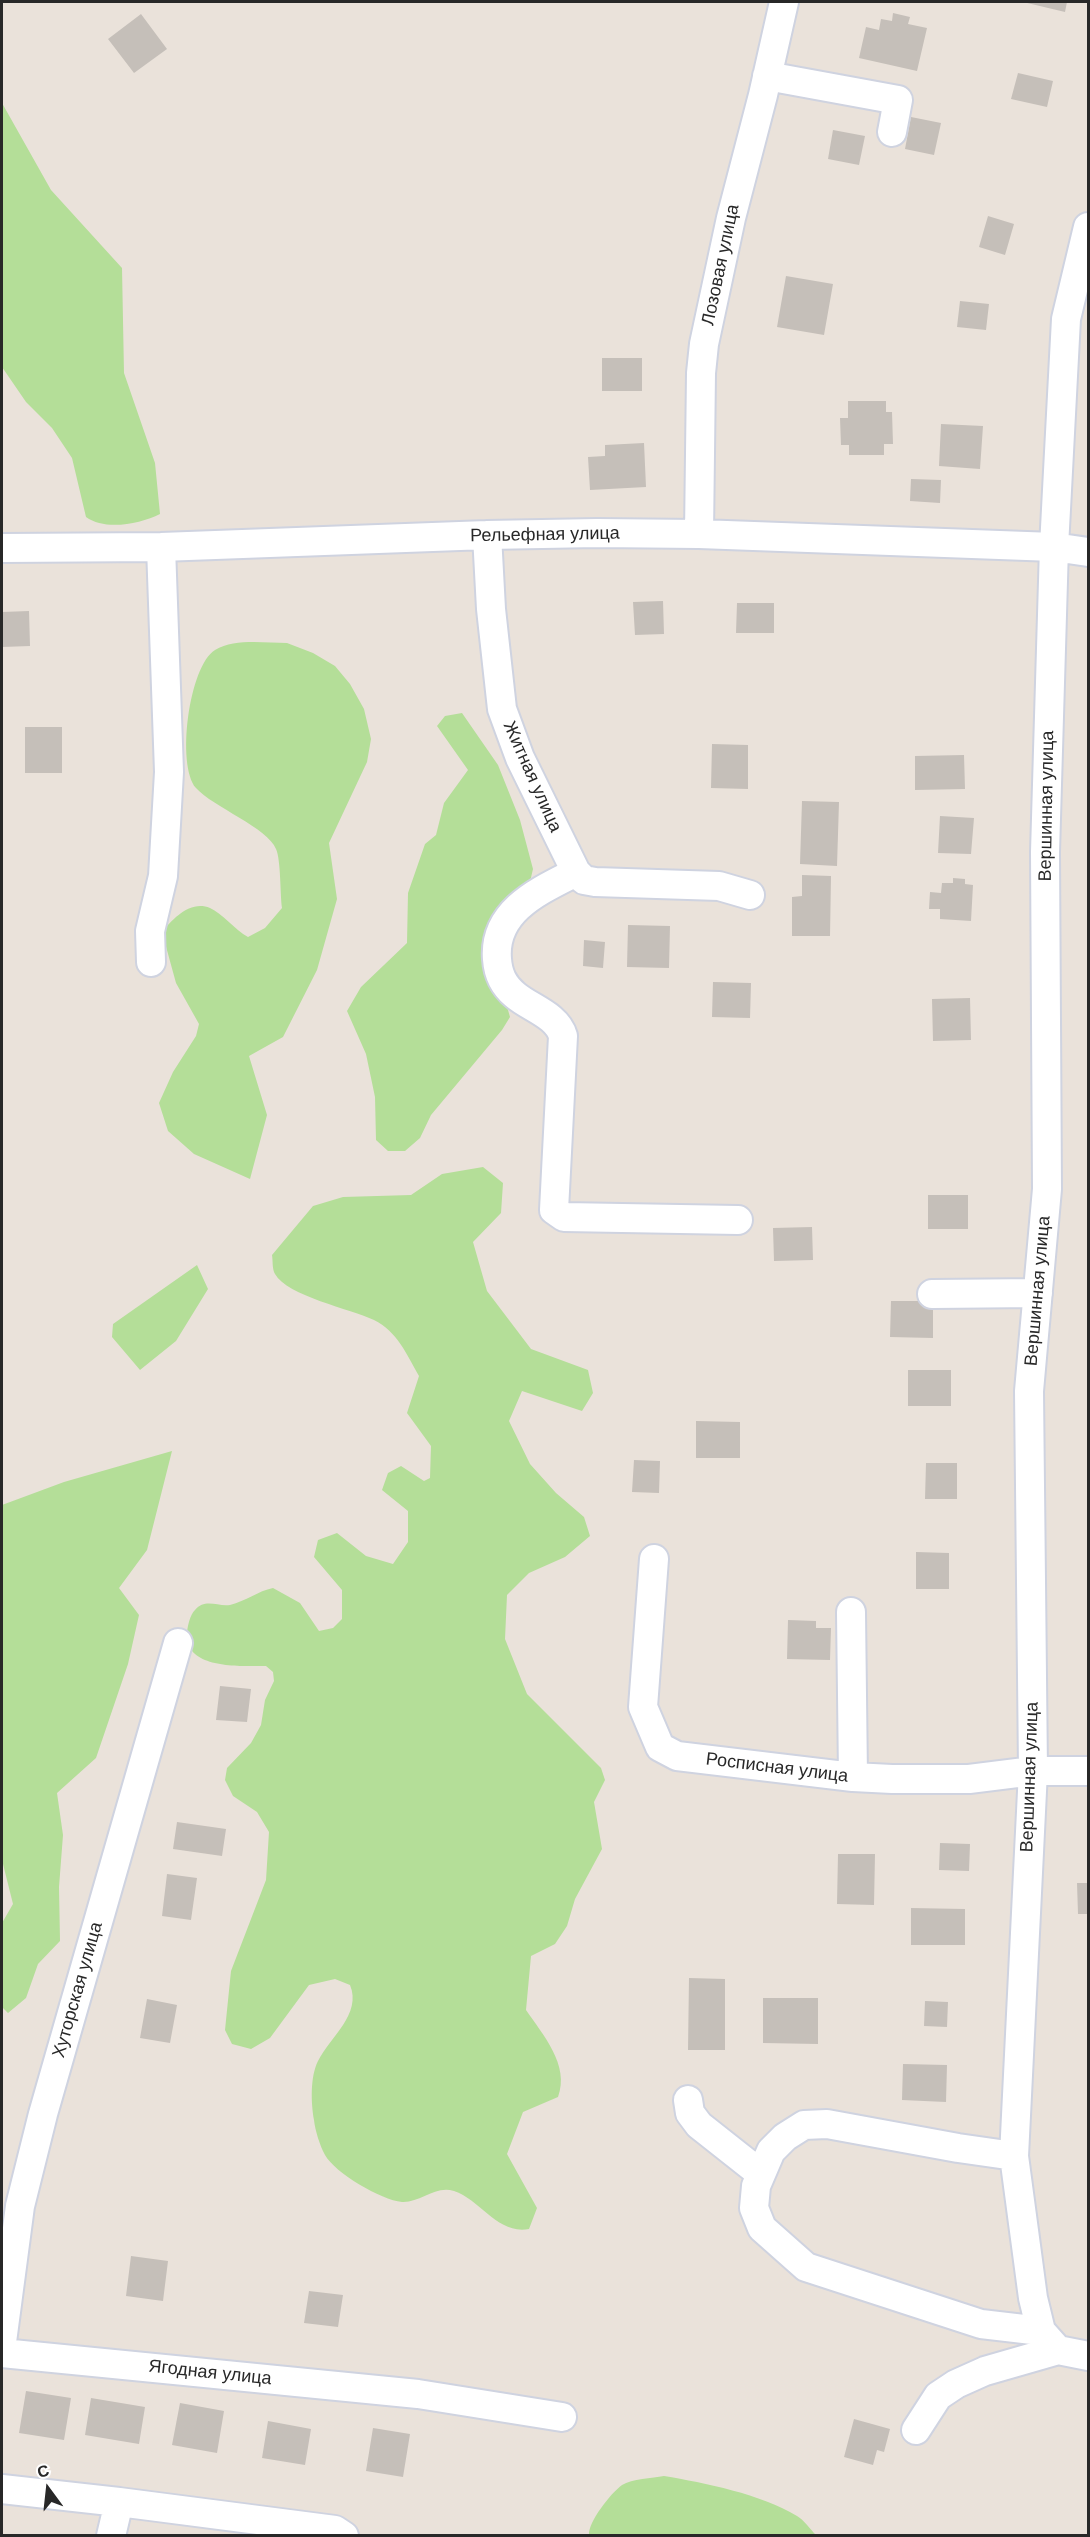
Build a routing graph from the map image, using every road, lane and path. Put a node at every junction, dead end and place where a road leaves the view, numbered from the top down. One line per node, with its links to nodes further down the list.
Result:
1 (784, 2): 2 (street, Лозовая улица)
2 (767, 76): 3 (street); 5 (street, Лозовая улица)
3 (892, 132)
4 (1089, 227): 8 (street, Вершинная улица)
5 (699, 534): 6 (street, Рельефная улица); 8 (street, Рельефная улица)
6 (487, 535): 7 (street, Рельефная улица); 11 (street, Житная улица)
7 (161, 547): 9 (street, Рельефная улица); 13 (street)
8 (1054, 547): 10 (street, Рельефная улица); 15 (street, Вершинная улица)
9 (2, 548)
10 (1089, 552)
11 (576, 872): 12 (street); 14 (street)
12 (750, 895)
13 (152, 962)
14 (738, 1220)
15 (1038, 1293): 16 (street); 20 (street, Вершинная улица)
16 (932, 1294)
17 (654, 1559): 22 (street, Росписная улица)
18 (851, 1612): 22 (street)
19 (178, 1643): 27 (street, Хуторская улица)
20 (1033, 1771): 21 (street, Росписная улица); 22 (street, Росписная улица); 24 (street, Вершинная улица)
21 (1089, 1771)
22 (854, 1777)
23 (688, 2100): 25 (street)
24 (1014, 2156): 25 (street); 26 (street, Вершинная улица)
25 (761, 2174): 26 (street)
26 (1049, 2341): 29 (street); 31 (street)
27 (2, 2342)
28 (2, 2353): 30 (street, Ягодная улица)
29 (1089, 2356)
30 (562, 2417)
31 (916, 2430)
32 (2, 2490): 33 (street)
33 (119, 2502): 34 (street); 35 (street)
34 (111, 2535)
35 (344, 2535)

